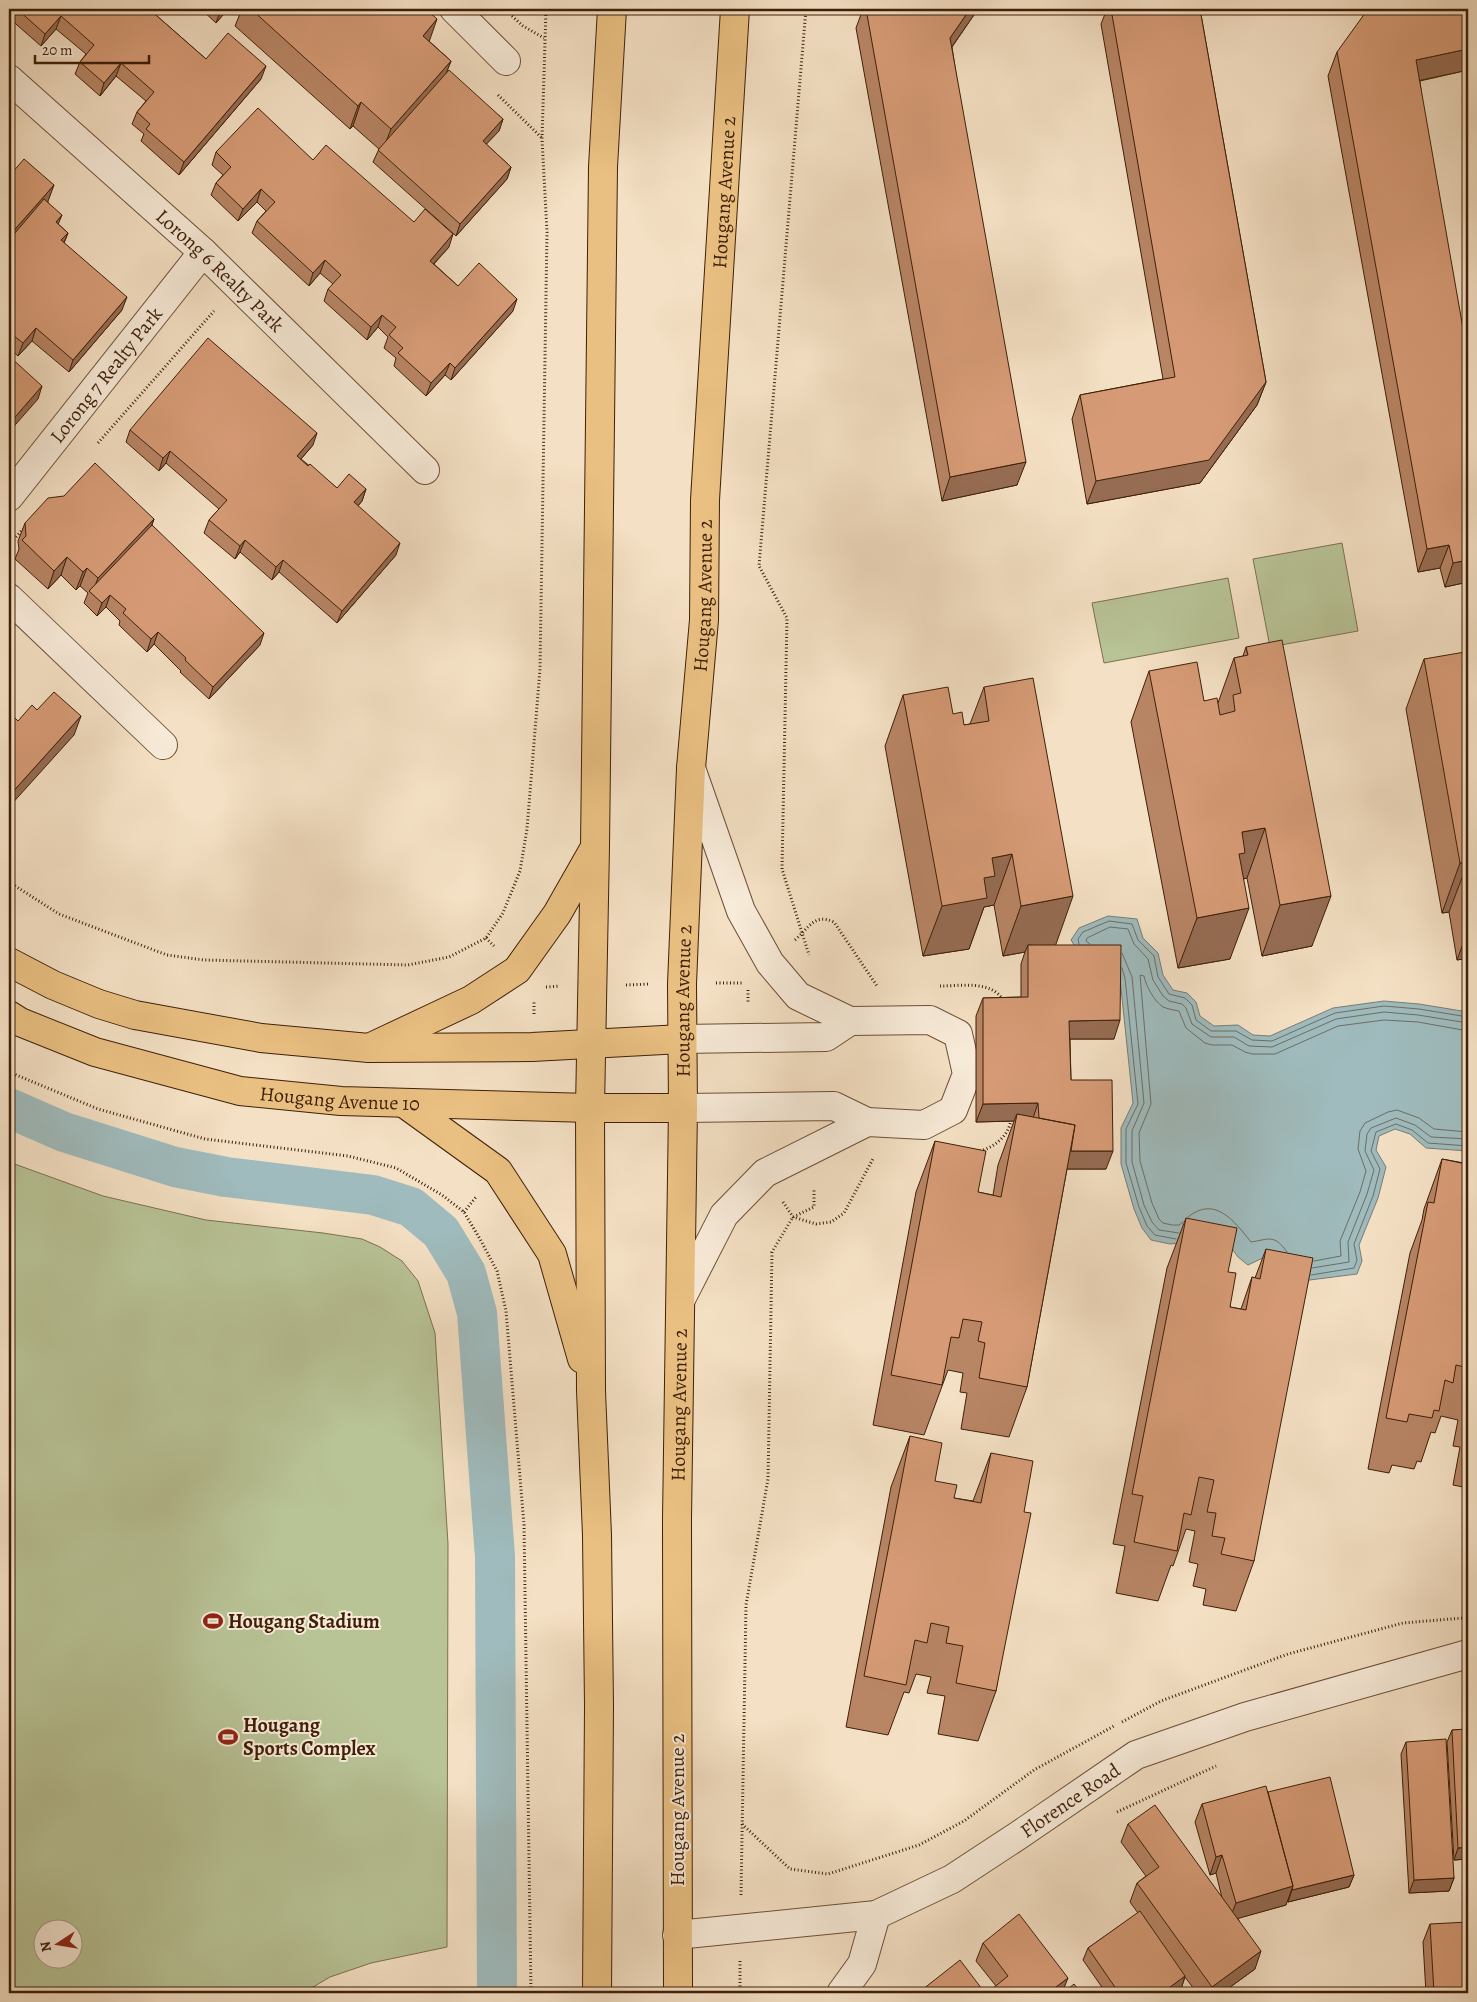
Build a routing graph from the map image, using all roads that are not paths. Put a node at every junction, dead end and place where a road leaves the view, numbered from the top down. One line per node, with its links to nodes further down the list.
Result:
1 (454, 9): 4 (street)
2 (612, 9): 12 (main road)
3 (736, 9): 11 (main road, Hougang Avenue 2)
4 (506, 61)
5 (9, 78): 6 (street, Lorong 6 Realty Park)
6 (203, 252): 7 (street, Lorong 6 Realty Park); 8 (street, Lorong 7 Realty Park)
7 (425, 470)
8 (9, 497)
9 (9, 598): 10 (street)
10 (164, 745)
11 (691, 768): 15 (street); 16 (main road, Hougang Avenue 2)
12 (595, 847): 17 (main road); 18 (main road)
13 (9, 962): 18 (main road)
14 (9, 1015): 19 (main road, Hougang Avenue 10)
15 (850, 1021): 16 (street); 22 (street)
16 (682, 1040): 17 (main road); 21 (main road, Hougang Avenue 2)
17 (591, 1044): 18 (main road); 20 (main road)
18 (369, 1048)
19 (405, 1104): 20 (main road, Hougang Avenue 10); 24 (main road)
20 (590, 1108): 21 (main road, Hougang Avenue 10); 24 (main road)
21 (683, 1108): 22 (street); 23 (main road, Hougang Avenue 2)
22 (868, 1122): 23 (street)
23 (681, 1299): 27 (main road, Hougang Avenue 2)
24 (592, 1391): 28 (main road)
25 (1468, 1654): 26 (street, Florence Road)
26 (876, 1915): 27 (street, Florence Road); 30 (street)
27 (677, 1935): 29 (main road, Hougang Avenue 2)
28 (597, 1993)
29 (678, 1993)
30 (841, 1993)

